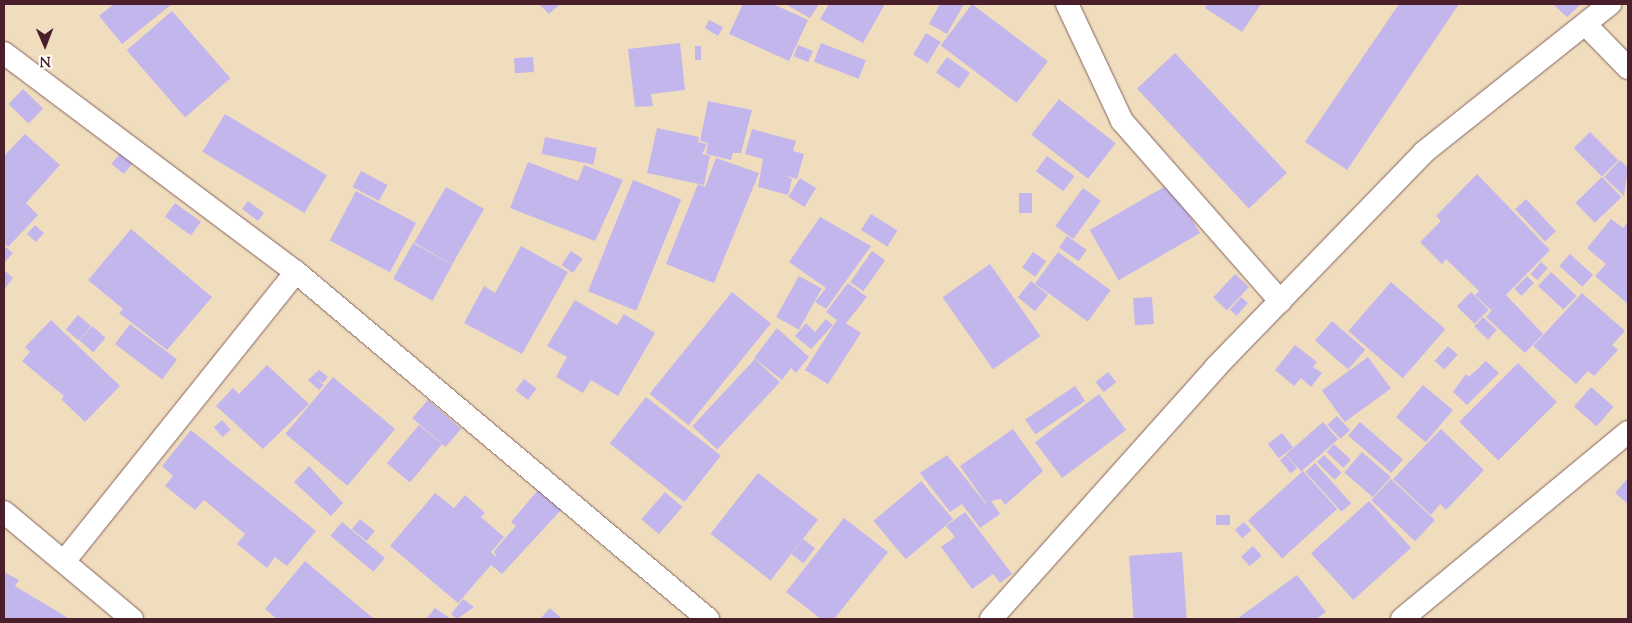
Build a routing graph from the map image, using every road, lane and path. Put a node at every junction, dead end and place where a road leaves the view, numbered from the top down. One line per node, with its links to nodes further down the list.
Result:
1 (1067, 4): 7 (street)
2 (1610, 4): 3 (street)
3 (1586, 25): 5 (street); 7 (street)
4 (4, 53): 6 (street)
5 (1628, 68)
6 (296, 272): 10 (street); 12 (street)
7 (1280, 301): 13 (street)
8 (1628, 432): 14 (street)
9 (4, 512): 10 (street)
10 (66, 559): 11 (street)
11 (132, 619)
12 (708, 619)
13 (991, 619)
14 (1402, 619)

